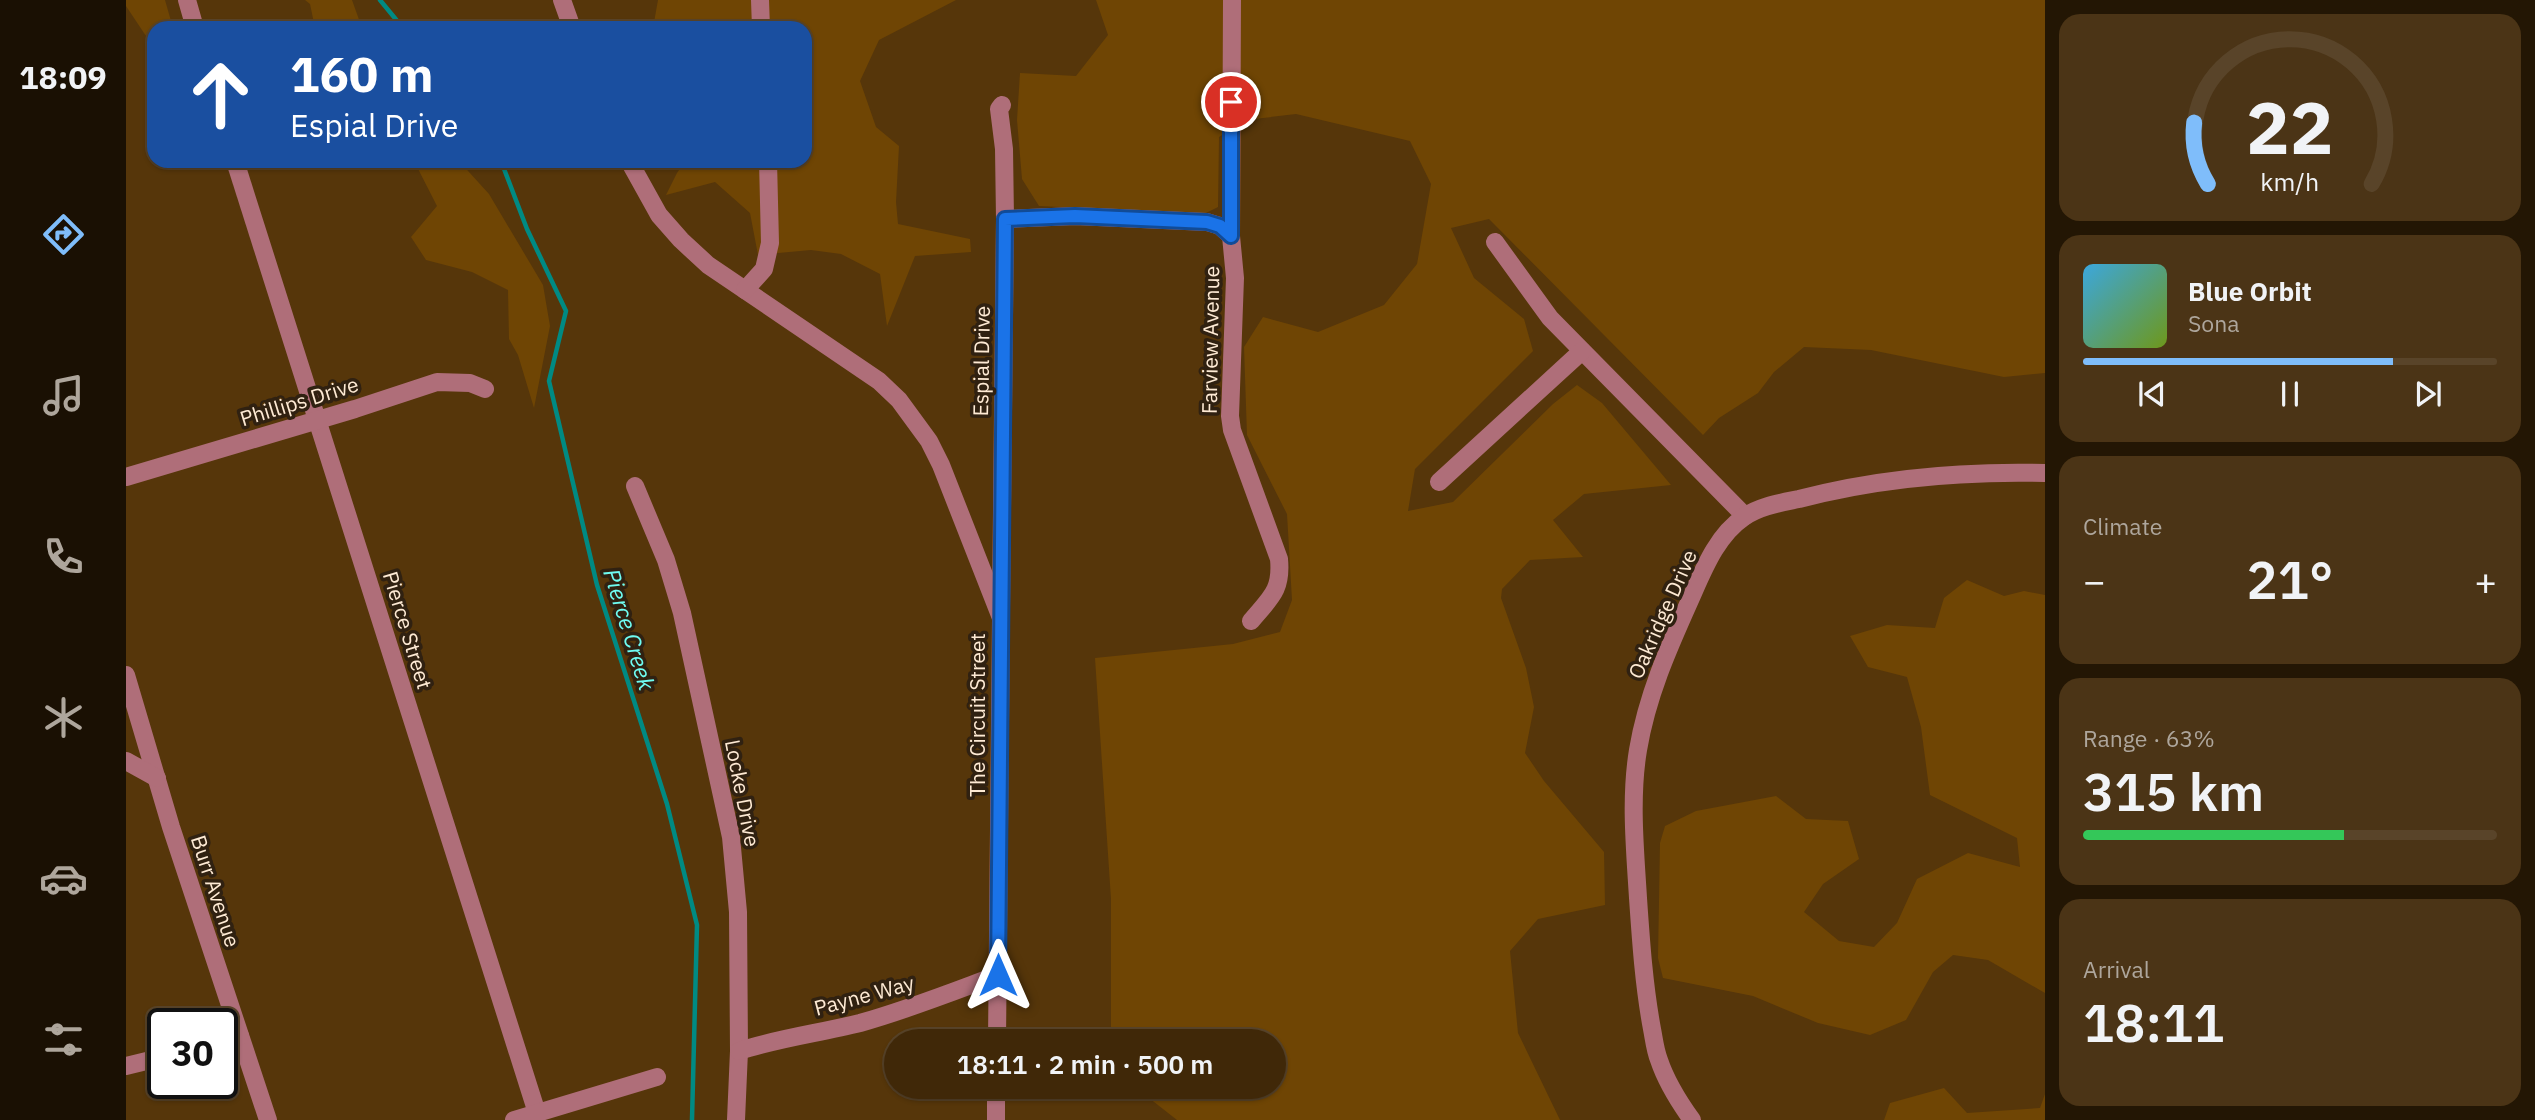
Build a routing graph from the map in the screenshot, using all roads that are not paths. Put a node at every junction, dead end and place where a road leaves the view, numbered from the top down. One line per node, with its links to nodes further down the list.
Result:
1 (187, 0): 5 (street)
2 (562, 0): 6 (street)
3 (760, 0): 7 (street)
4 (1232, 0): 13 (street, Farview Avenue)
5 (193, 21)
6 (570, 21)
7 (761, 21)
8 (1002, 105): 12 (street, Espial Drive)
9 (237, 168): 18 (street, Pierce Street)
10 (633, 168): 15 (street, The Circuit Street)
11 (768, 168): 15 (street)
12 (1005, 219): 13 (street); 24 (street, Espial Drive)
13 (1231, 236): 25 (street, Farview Avenue)
14 (1495, 242): 16 (street)
15 (745, 290): 24 (street, The Circuit Street)
16 (1582, 351): 21 (street); 23 (street)
17 (485, 389): 18 (street, Phillips Drive)
18 (317, 421): 20 (street, Phillips Drive); 37 (street, Pierce Street)
19 (2045, 473): 23 (street, Oakridge Drive)
20 (126, 477)
21 (1439, 482)
22 (635, 486): 32 (street, Locke Drive)
23 (1745, 516): 42 (street, Oakridge Drive)
24 (1001, 618): 29 (street, The Circuit Street)
25 (1251, 621)
26 (126, 675): 28 (street, Burr Avenue)
27 (126, 761): 28 (street)
28 (157, 778): 31 (street, Burr Avenue)
29 (998, 975): 30 (street, The Circuit Street); 32 (street, Payne Way)
30 (997, 1029)
31 (240, 1037): 39 (street, Burr Avenue)
32 (739, 1051): 40 (street, Locke Drive)
33 (147, 1061): 34 (street)
34 (126, 1066)
35 (657, 1077): 37 (street)
36 (996, 1099): 41 (street)
37 (537, 1113): 38 (street)
38 (518, 1119)
39 (268, 1120)
40 (736, 1120)
41 (996, 1120)
42 (1692, 1120)

